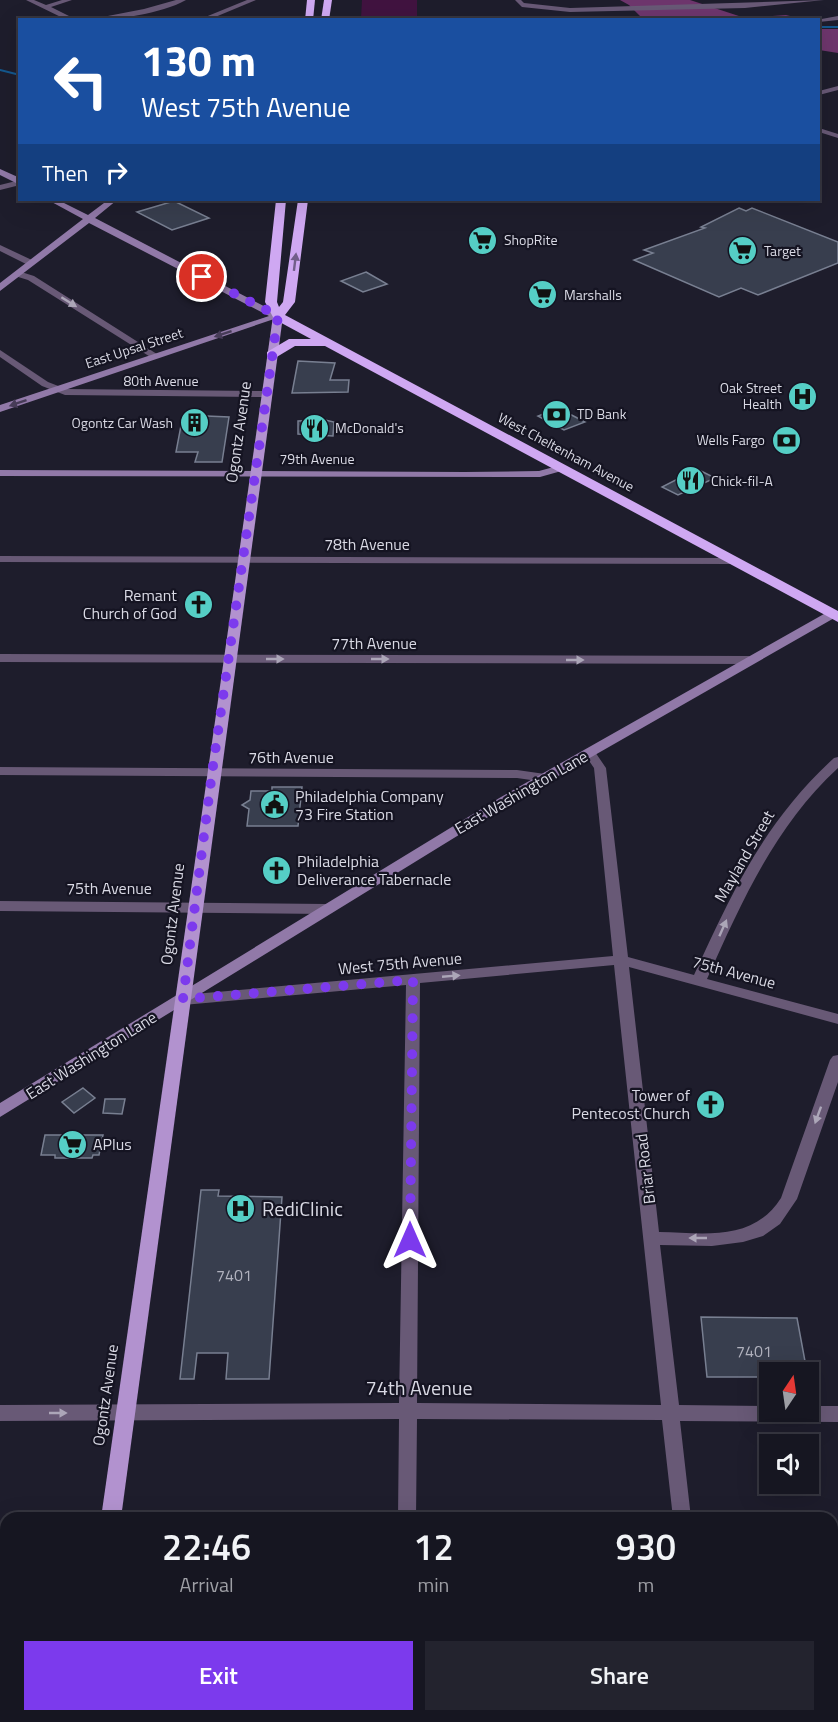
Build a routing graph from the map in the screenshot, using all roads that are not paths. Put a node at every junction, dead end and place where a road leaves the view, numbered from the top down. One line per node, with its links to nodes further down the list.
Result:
1 (29, 0): 12 (street)
2 (69, 0): 12 (street)
3 (183, 0): 14 (street)
4 (253, 0): 5 (street); 15 (street)
5 (262, 0)
6 (311, 0): 16 (highway)
7 (328, 0): 17 (highway)
8 (751, 0): 11 (street)
9 (821, 0): 11 (street)
10 (520, 3): 11 (street)
11 (767, 5)
12 (46, 7): 13 (street)
13 (70, 18)
14 (102, 18)
15 (206, 18)
16 (309, 18)
17 (325, 18)
18 (838, 18): 19 (street)
19 (820, 20)
20 (838, 87): 21 (street)
21 (820, 93)
22 (820, 130): 23 (street)
23 (838, 136)
24 (0, 172): 25 (main road)
25 (18, 181)
26 (18, 183): 27 (street)
27 (0, 188)
28 (54, 201): 32 (main road)
29 (112, 201): 32 (main road)
30 (281, 201): 37 (highway, Ogontz Avenue)
31 (303, 201): 37 (highway, Ogontz Avenue, one-way to 31)
32 (88, 219): 34 (main road); 37 (main road)
33 (0, 248): 34 (street)
34 (32, 263): 35 (main road)
35 (18, 274): 36 (main road); 41 (street, one-way to 41)
36 (0, 288)
37 (278, 316): 38 (highway, West Cheltenham Avenue); 40 (main road, Ogontz Avenue); 41 (main road, East Upsal Street, one-way to 41)
38 (330, 345): 40 (highway); 45 (highway, West Cheltenham Avenue)
39 (0, 353): 42 (street)
40 (271, 355): 43 (main road, Ogontz Avenue)
41 (156, 356): 42 (main road, East Upsal Street)
42 (56, 389): 43 (street, 80th Avenue); 44 (main road, East Upsal Street, one-way to 44)
43 (266, 394): 47 (main road, Ogontz Avenue)
44 (0, 409)
45 (561, 468): 47 (main road, 79th Avenue); 50 (highway, West Cheltenham Avenue)
46 (0, 473): 47 (main road, 79th Avenue)
47 (255, 474): 49 (main road, Ogontz Avenue)
48 (0, 559): 49 (street, 78th Avenue)
49 (243, 561): 50 (street, 78th Avenue); 53 (main road, Ogontz Avenue)
50 (735, 561): 51 (highway, West Cheltenham Avenue)
51 (836, 614): 54 (main road, East Washington Lane)
52 (0, 658): 53 (street, 77th Avenue)
53 (229, 659): 54 (street, 77th Avenue, one-way to 54); 58 (main road, Ogontz Avenue)
54 (749, 660): 55 (main road, East Washington Lane)
55 (589, 752): 59 (main road, East Washington Lane); 63 (street, Briar Road)
56 (838, 761): 65 (street, Mayland Street, one-way to 56)
57 (0, 771): 58 (street, 76th Avenue)
58 (212, 773): 59 (street, 76th Avenue); 61 (main road, Ogontz Avenue)
59 (545, 778): 62 (main road, East Washington Lane)
60 (0, 906): 61 (street, 75th Avenue)
61 (196, 907): 62 (street, 75th Avenue); 66 (main road, Ogontz Avenue)
62 (326, 909): 66 (main road, East Washington Lane)
63 (620, 960): 64 (street, West 75th Avenue, one-way to 63); 65 (street, 75th Avenue); 70 (street, Briar Road)
64 (413, 980): 66 (street, West 75th Avenue); 71 (street)
65 (699, 981): 67 (street, 75th Avenue)
66 (183, 999): 69 (main road, East Washington Lane); 73 (main road, Ogontz Avenue)
67 (838, 1019)
68 (838, 1060): 70 (street, one-way to 70)
69 (0, 1111)
70 (652, 1238): 74 (street, Briar Road)
71 (408, 1411): 73 (street, 74th Avenue); 74 (street, 74th Avenue); 77 (street)
72 (0, 1413): 73 (street, 74th Avenue, one-way to 73)
73 (126, 1413): 76 (main road, Ogontz Avenue)
74 (672, 1414): 75 (street, 74th Avenue); 78 (street, Briar Road)
75 (838, 1414)
76 (112, 1512)
77 (407, 1512)
78 (681, 1512)

